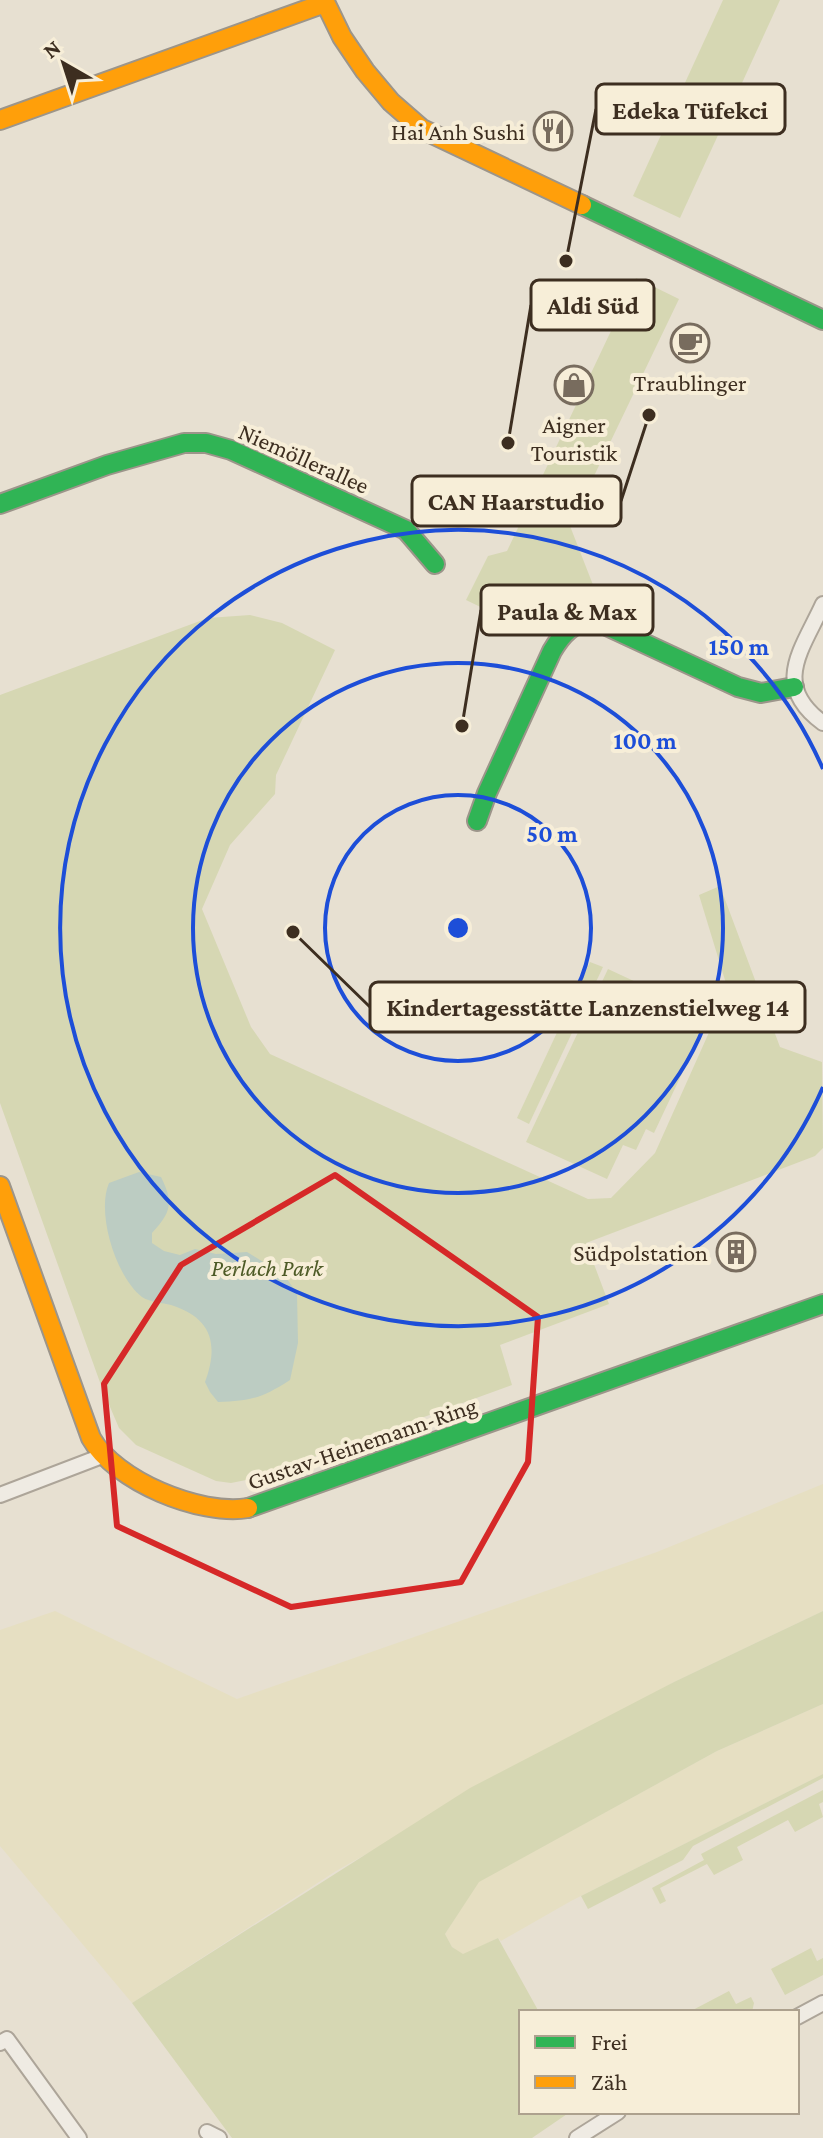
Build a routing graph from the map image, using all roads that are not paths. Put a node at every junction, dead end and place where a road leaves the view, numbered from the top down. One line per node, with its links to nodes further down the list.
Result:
1 (325, 2): 2 (street); 3 (street)
2 (0, 120)
3 (823, 320)
4 (0, 504): 5 (street, Niemöllerallee)
5 (435, 564)
6 (823, 604): 7 (street)
7 (794, 687): 8 (street); 9 (street)
8 (823, 723)
9 (477, 821)
10 (0, 1186): 12 (street)
11 (823, 1304): 12 (street, Gustav-Heinemann-Ring)
12 (102, 1456): 13 (street)
13 (0, 1495)
14 (823, 2003): 15 (street)
15 (799, 2016)
16 (2, 2037): 18 (street)
17 (615, 2114): 19 (street)
18 (79, 2138)
19 (577, 2138)

